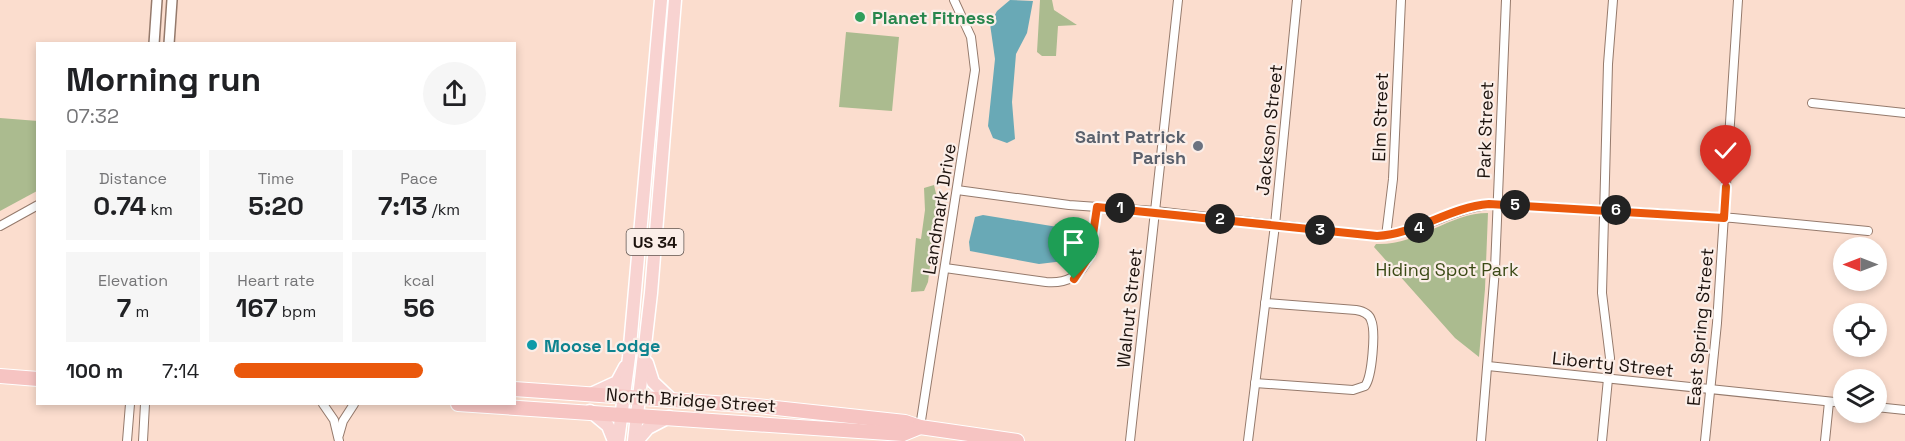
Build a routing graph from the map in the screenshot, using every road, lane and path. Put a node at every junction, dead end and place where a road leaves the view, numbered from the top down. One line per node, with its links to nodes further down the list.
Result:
1 (157, 0): 12 (street)
2 (172, 0): 13 (street)
3 (661, 0): 30 (main road, US 34)
4 (675, 0): 29 (main road, US 34)
5 (954, 0): 16 (street, Landmark Drive)
6 (1178, 0): 21 (street, Walnut Street)
7 (1297, 0): 23 (street, Jackson Street)
8 (1401, 0): 26 (street, Elm Street)
9 (1506, 0): 17 (street, Park Street)
10 (1613, 0): 20 (street)
11 (1738, 0): 22 (street, East Spring Street)
12 (154, 42)
13 (169, 42)
14 (1812, 103): 15 (street)
15 (1905, 112)
16 (957, 190): 19 (street); 27 (street, Landmark Drive)
17 (1497, 204): 20 (street); 26 (street); 31 (street, Park Street)
18 (36, 206): 24 (street)
19 (1097, 207): 21 (street); 27 (street)
20 (1605, 210): 22 (street); 34 (street)
21 (1155, 212): 23 (street); 62 (street, Walnut Street)
22 (1724, 218): 25 (street); 37 (street, East Spring Street)
23 (1275, 225): 26 (street); 28 (street, Jackson Street)
24 (0, 226)
25 (1868, 231)
26 (1386, 236)
27 (945, 268): 55 (street, Landmark Drive)
28 (1265, 303): 35 (street, Jackson Street); 35 (street)
29 (645, 356): 40 (main road, US 34); 41 (main road)
30 (629, 357): 38 (main road); 39 (main road, US 34)
31 (1488, 366): 34 (street, Liberty Street); 64 (street, Park Street)
32 (0, 376): 33 (highway)
33 (36, 379)
34 (1609, 379): 37 (street, Liberty Street); 65 (street)
35 (1255, 383): 63 (street, Jackson Street)
36 (516, 389): 38 (highway, North Bridge Street)
37 (1710, 389): 42 (street, Liberty Street); 66 (street, East Spring Street)
38 (591, 394): 39 (highway, North Bridge Street)
39 (624, 396): 40 (highway, North Bridge Street); 52 (main road, US 34)
40 (640, 398): 41 (highway, North Bridge Street); 53 (main road, US 34)
41 (672, 400): 55 (highway, North Bridge Street)
42 (1829, 402): 43 (street, Liberty Street); 67 (street)
43 (1833, 402)
44 (130, 405): 57 (street)
45 (145, 405): 58 (street)
46 (324, 405): 56 (street)
47 (353, 405): 56 (street)
48 (477, 405): 51 (highway, North Bridge Street)
49 (1887, 408): 50 (street)
50 (1905, 410)
51 (589, 411): 52 (highway, North Bridge Street); 59 (main road)
52 (622, 413): 53 (highway, North Bridge Street); 59 (main road, US 34)
53 (638, 414): 54 (highway, North Bridge Street); 60 (main road, US 34)
54 (671, 417): 55 (highway, North Bridge Street); 60 (main road)
55 (920, 427): 61 (highway, North Bridge Street)
56 (339, 439)
57 (127, 441)
58 (143, 441)
59 (616, 441)
60 (636, 441)
61 (1017, 441)
62 (1130, 441)
63 (1248, 441)
64 (1481, 441)
65 (1602, 441)
66 (1705, 441)
67 (1825, 441)

